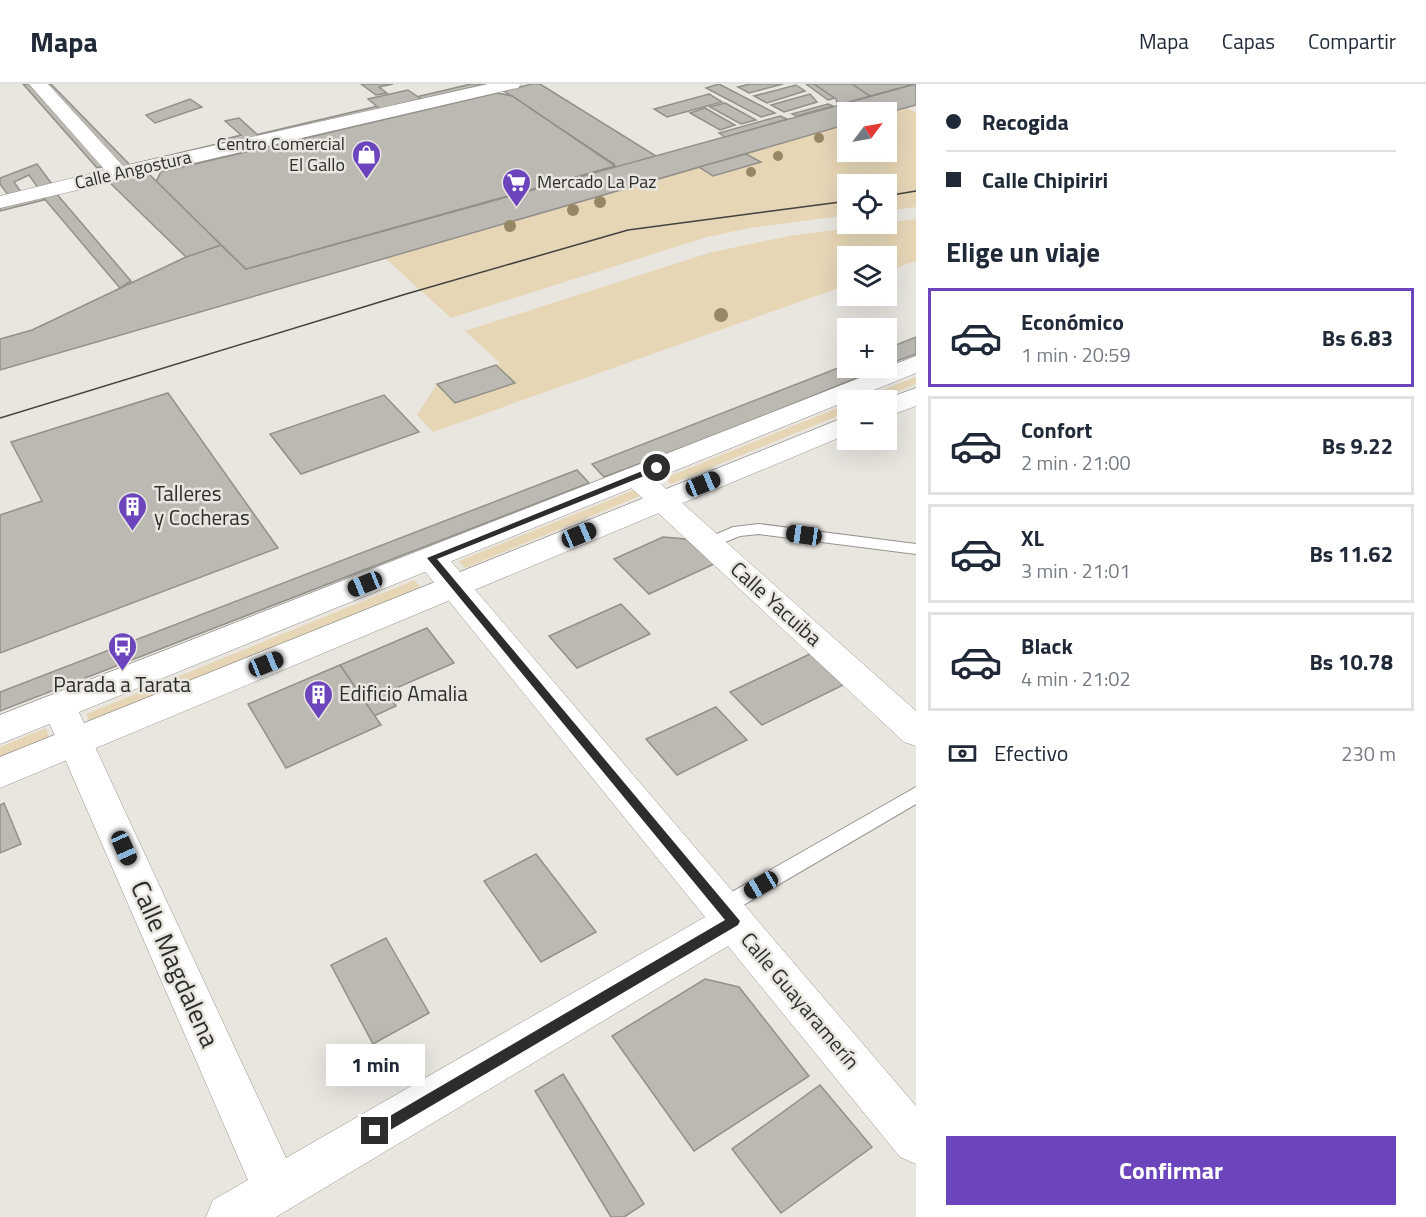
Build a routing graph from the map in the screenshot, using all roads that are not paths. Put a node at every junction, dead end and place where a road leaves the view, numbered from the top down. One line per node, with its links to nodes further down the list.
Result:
1 (38, 84): 3 (street)
2 (512, 84): 3 (street, Calle Angostura)
3 (118, 173): 4 (street, Calle Angostura)
4 (0, 202)
5 (916, 364): 9 (street)
6 (916, 396): 7 (street)
7 (897, 404)
8 (837, 429): 10 (street)
9 (635, 476): 10 (street, Calle Yacuiba); 13 (street)
10 (662, 501): 11 (street, Calle Yacuiba); 14 (street)
11 (710, 543): 12 (lane); 17 (street, Calle Yacuiba)
12 (916, 549)
13 (431, 558): 14 (street, Calle Guayaramerín); 15 (street)
14 (456, 586): 15 (street); 20 (street, Calle Guayaramerín)
15 (68, 724): 16 (street); 18 (street); 22 (street, Calle Magdalena)
16 (0, 730)
17 (916, 732)
18 (0, 773)
19 (916, 795): 20 (lane)
20 (728, 914): 21 (street, Calle Guayaramerín); 22 (street)
21 (916, 1141)
22 (276, 1190): 23 (street)
23 (230, 1217)

